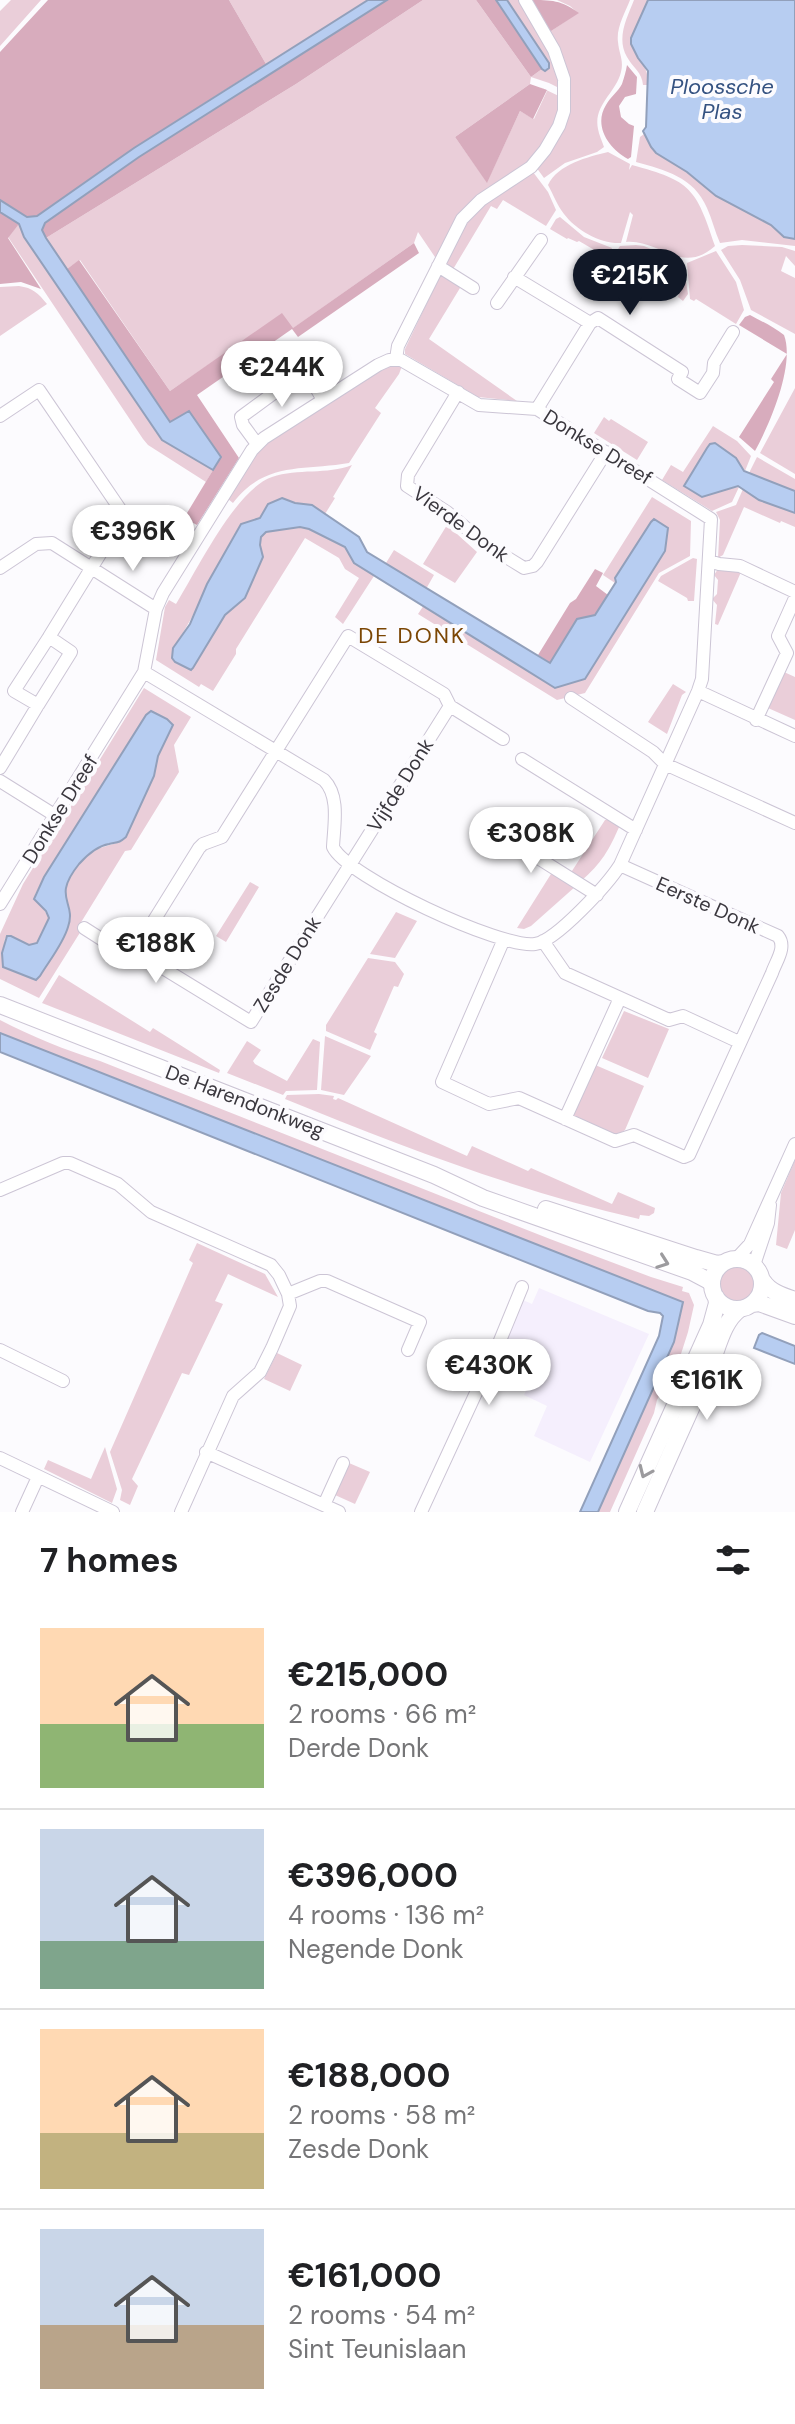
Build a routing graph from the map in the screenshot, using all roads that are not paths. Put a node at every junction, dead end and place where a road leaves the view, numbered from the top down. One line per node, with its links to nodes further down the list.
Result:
1 (525, 0): 3 (street)
2 (541, 240): 4 (street)
3 (438, 266): 5 (street); 9 (street)
4 (514, 277): 6 (street); 7 (street)
5 (473, 288)
6 (497, 303)
7 (590, 323): 8 (street); 12 (street)
8 (733, 332)
9 (396, 359): 10 (street, Donkse Dreef); 11 (street, Donkse Dreef)
10 (458, 392): 12 (street, Donkse Dreef); 15 (street, Vierde Donk)
11 (323, 400): 14 (street, Donkse Dreef); 14 (street)
12 (537, 409): 15 (street, Donkse Dreef)
13 (0, 416): 18 (street)
14 (257, 444): 20 (street, Donkse Dreef)
15 (606, 452): 16 (street, Donkse Dreef)
16 (709, 561): 19 (street); 23 (street, Donkse Dreef)
17 (0, 568): 18 (street)
18 (91, 568): 20 (street); 21 (street)
19 (795, 595): 27 (street)
20 (156, 609): 22 (street, Donkse Dreef)
21 (49, 637): 25 (street); 25 (street)
22 (144, 672): 30 (street); 35 (street, Donkse Dreef)
23 (698, 691): 27 (street); 32 (street, Donkse Dreef)
24 (571, 698): 32 (street)
25 (38, 705): 33 (street)
26 (450, 706): 29 (street); 30 (street); 39 (street, Vijfde Donk)
27 (756, 720): 28 (street)
28 (795, 736)
29 (503, 739)
30 (277, 751): 39 (street); 46 (street)
31 (522, 760): 38 (street)
32 (665, 764): 36 (street); 38 (street, Donkse Dreef)
33 (0, 768)
34 (0, 781): 35 (street)
35 (56, 816): 42 (street, Donkse Dreef)
36 (795, 823)
37 (484, 824): 41 (street)
38 (636, 830): 40 (street, Donkse Dreef)
39 (350, 864): 44 (street); 46 (street, Zesde Donk)
40 (620, 865): 41 (street, Donkse Dreef); 51 (street, Eerste Donk)
41 (597, 895): 45 (street, Donkse Dreef)
42 (0, 904)
43 (84, 928): 46 (street)
44 (504, 939): 45 (street); 52 (street, Eerste Donk)
45 (543, 941): 48 (street)
46 (135, 951)
47 (0, 994): 50 (main road, De Harendonkweg)
48 (620, 998): 51 (street); 52 (street)
49 (0, 1005): 50 (main road, De Harendonkweg)
50 (57, 1026): 54 (main road, De Harendonkweg)
51 (739, 1042): 52 (street, Eerste Donk)
52 (565, 1119)
53 (795, 1144): 56 (street)
54 (434, 1175): 57 (main road, De Harendonkweg); 60 (main road, De Harendonkweg, one-way to 60)
55 (0, 1190): 61 (street)
56 (771, 1198): 57 (street); 58 (street)
57 (730, 1261): 58 (main road); 60 (main road)
58 (760, 1274): 62 (main road); 63 (main road)
59 (522, 1287): 77 (street)
60 (714, 1291): 63 (main road); 78 (main road, one-way to 78)
61 (288, 1294): 66 (street); 68 (street)
62 (795, 1300)
63 (746, 1306): 64 (main road); 79 (main road)
64 (795, 1316)
65 (0, 1350): 67 (street)
66 (408, 1350)
67 (63, 1381)
68 (206, 1452): 72 (street); 75 (street)
69 (0, 1458): 71 (street)
70 (343, 1463): 72 (street)
71 (38, 1477): 73 (street); 74 (street)
72 (324, 1505): 76 (street)
73 (22, 1512)
74 (113, 1512)
75 (181, 1512)
76 (339, 1512)
77 (421, 1512)
78 (627, 1512)
79 (645, 1512)

